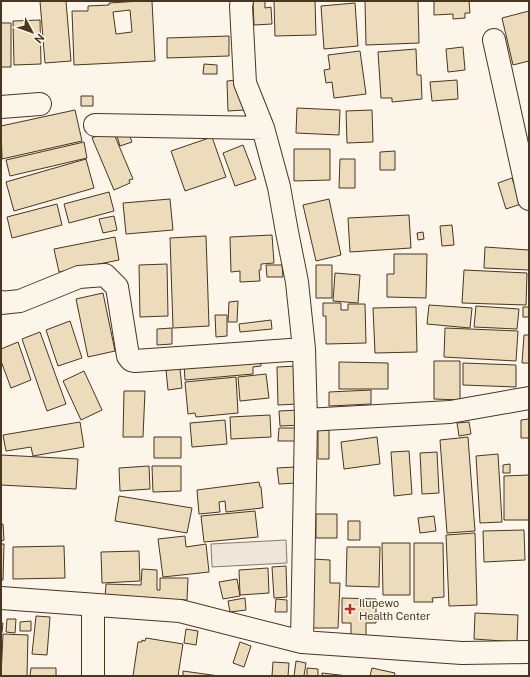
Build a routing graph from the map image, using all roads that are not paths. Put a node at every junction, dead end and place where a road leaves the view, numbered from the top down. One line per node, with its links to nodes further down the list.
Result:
1 (242, 1): 6 (street)
2 (494, 40): 7 (street)
3 (40, 104): 4 (street)
4 (1, 107)
5 (95, 125): 6 (street)
6 (263, 128): 9 (street)
7 (529, 199)
8 (1, 302): 9 (street)
9 (304, 349): 11 (street)
10 (529, 398): 11 (street)
11 (306, 420): 14 (street)
12 (1, 598): 13 (street)
13 (93, 605): 14 (street); 16 (street)
14 (302, 642): 15 (street)
15 (529, 652)
16 (93, 676)

